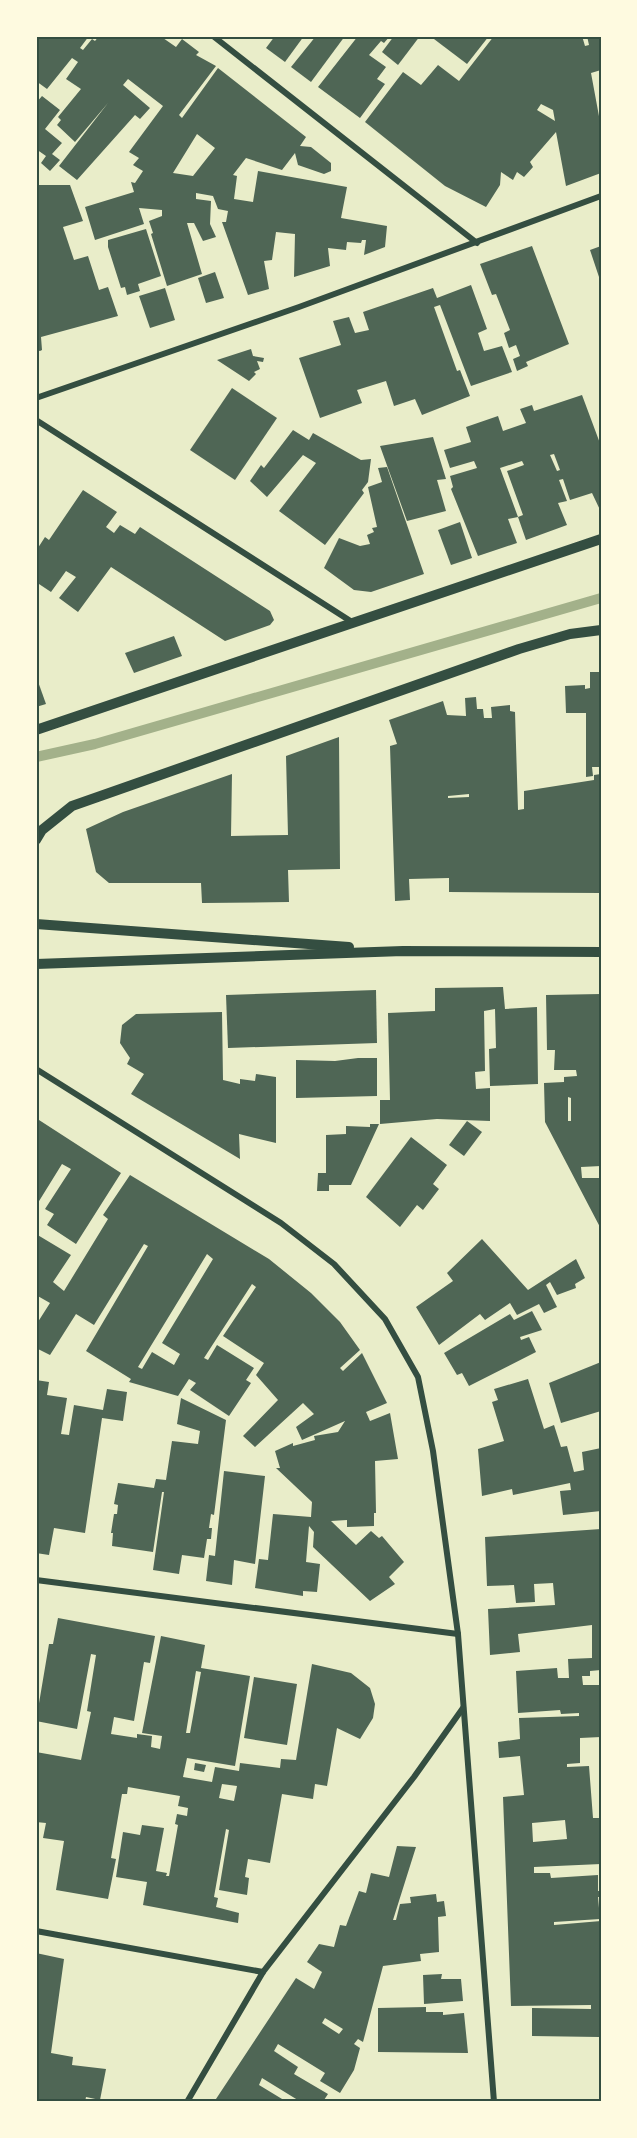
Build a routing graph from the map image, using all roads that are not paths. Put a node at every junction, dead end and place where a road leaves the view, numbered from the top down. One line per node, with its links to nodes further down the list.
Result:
1 (213, 36): 3 (street)
2 (601, 196): 3 (street)
3 (477, 243): 4 (street)
4 (36, 398)
5 (36, 420): 7 (street)
6 (601, 538): 7 (street)
7 (352, 622): 9 (street)
8 (601, 630): 10 (street)
9 (36, 730)
10 (36, 840)
11 (36, 924): 12 (street)
12 (403, 951): 13 (street); 14 (street)
13 (601, 951)
14 (36, 964)
15 (36, 1069): 17 (street)
16 (36, 1580): 17 (street)
17 (458, 1634): 18 (street)
18 (463, 1708): 20 (street); 22 (street)
19 (36, 1930): 20 (street)
20 (263, 1972): 21 (street)
21 (188, 2102)
22 (494, 2102)

